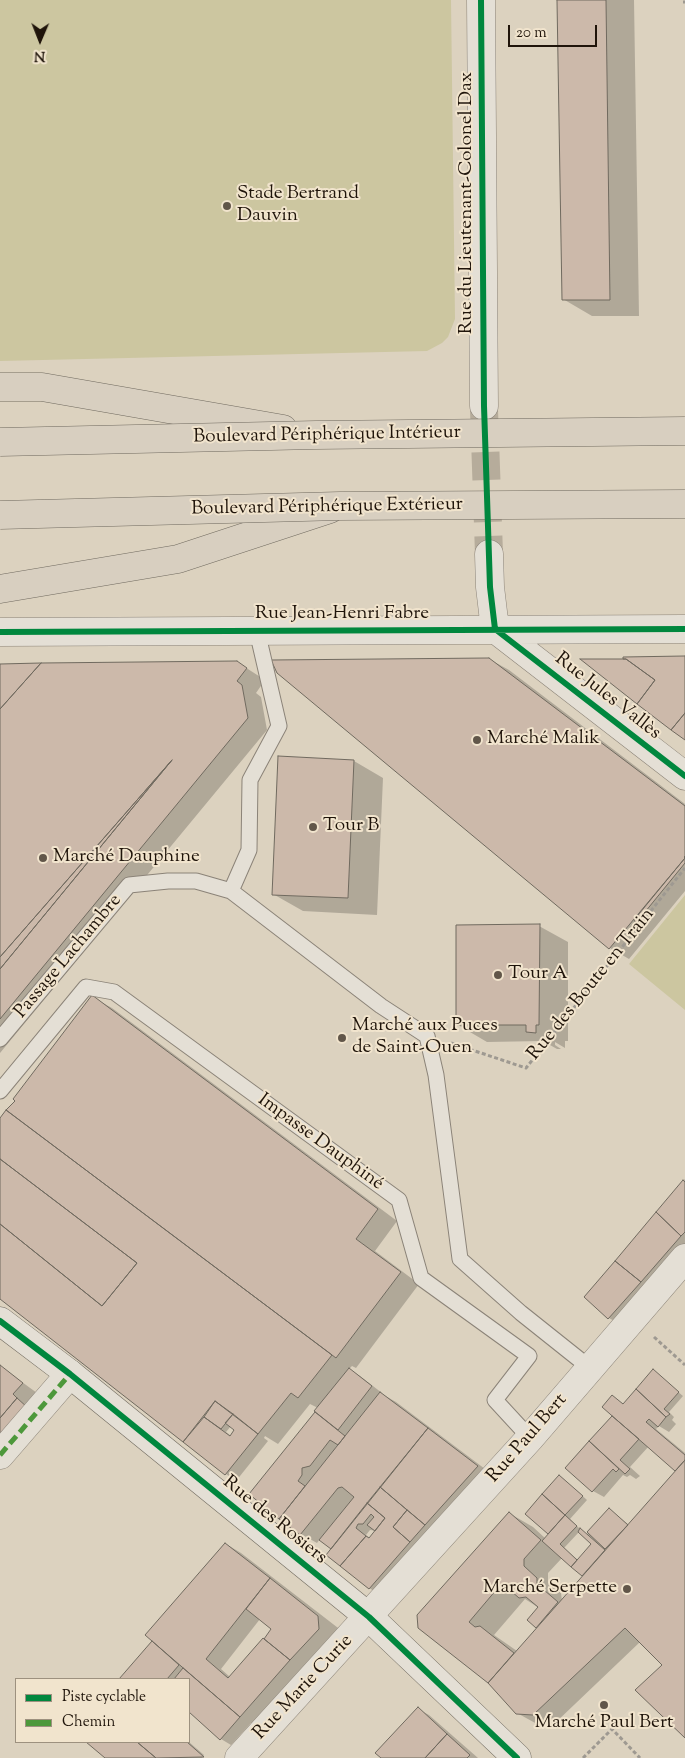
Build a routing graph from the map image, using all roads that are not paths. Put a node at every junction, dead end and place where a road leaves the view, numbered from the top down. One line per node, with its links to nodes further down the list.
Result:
1 (481, 0): 3 (street, Rue du Lieutenant-Colonel Dax)
2 (0, 387): 5 (highway, bridge)
3 (484, 406)
4 (685, 431): 5 (highway, Boulevard Périphérique Intérieur, bridge)
5 (316, 435): 6 (highway, Boulevard Périphérique Intérieur, bridge)
6 (0, 442)
7 (685, 504): 8 (highway, Boulevard Périphérique Extérieur, bridge)
8 (340, 506): 9 (highway, Boulevard Périphérique Extérieur, bridge); 11 (highway, bridge)
9 (0, 514)
10 (489, 554): 12 (street)
11 (0, 589)
12 (495, 629): 13 (street, Rue Jean-Henri Fabre); 14 (street, Rue Jean-Henri Fabre); 16 (street, Rue Jules Vallès)
13 (685, 629)
14 (257, 631): 15 (street, Rue Jean-Henri Fabre); 17 (lane)
15 (0, 632)
16 (685, 776)
17 (231, 890): 18 (lane, Passage Lachambre); 22 (lane)
18 (0, 1039)
19 (0, 1091): 24 (lane, Impasse Dauphiné)
20 (685, 1258): 22 (street, Rue Paul Bert)
21 (1, 1324): 23 (street, Rue des Rosiers)
22 (590, 1368): 24 (street, Rue Paul Bert)
23 (70, 1374): 25 (street); 26 (street, Rue des Rosiers)
24 (530, 1438): 26 (street, Rue Paul Bert)
25 (0, 1455)
26 (369, 1617): 27 (street, Rue Marie Curie); 28 (street, Rue des Rosiers)
27 (239, 1758)
28 (517, 1758)

